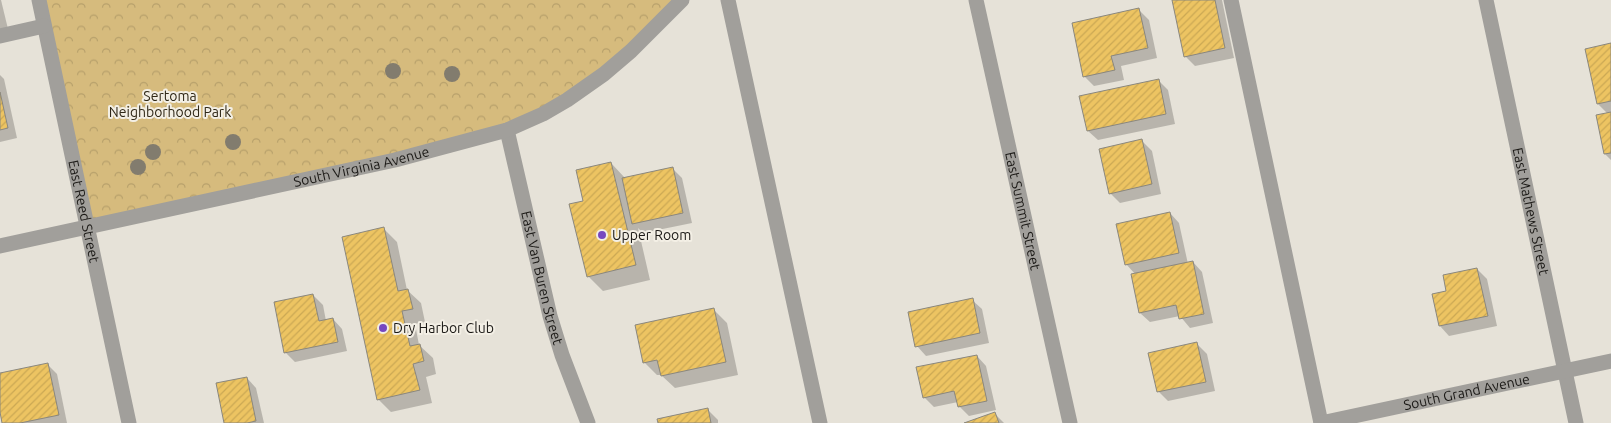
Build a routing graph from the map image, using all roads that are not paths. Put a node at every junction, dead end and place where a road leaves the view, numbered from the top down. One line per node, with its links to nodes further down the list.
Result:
1 (39, 0): 7 (street, East Reed Street)
2 (682, 0): 9 (street, South Virginia Avenue)
3 (728, 0): 16 (street)
4 (976, 0): 17 (street, East Summit Street)
5 (1230, 0): 18 (street)
6 (1486, 0): 13 (street, East Mathews Street)
7 (44, 26): 8 (street); 10 (street, East Reed Street)
8 (0, 36)
9 (507, 130): 10 (street, South Virginia Avenue); 15 (street, East Van Buren Street)
10 (87, 228): 11 (street, South Virginia Avenue); 14 (street, East Reed Street)
11 (0, 246)
12 (1611, 361): 13 (street, South Grand Avenue)
13 (1566, 370): 18 (street, South Grand Avenue); 19 (street, East Mathews Street)
14 (128, 423)
15 (588, 423)
16 (820, 423)
17 (1070, 423)
18 (1321, 423)
19 (1576, 423)

